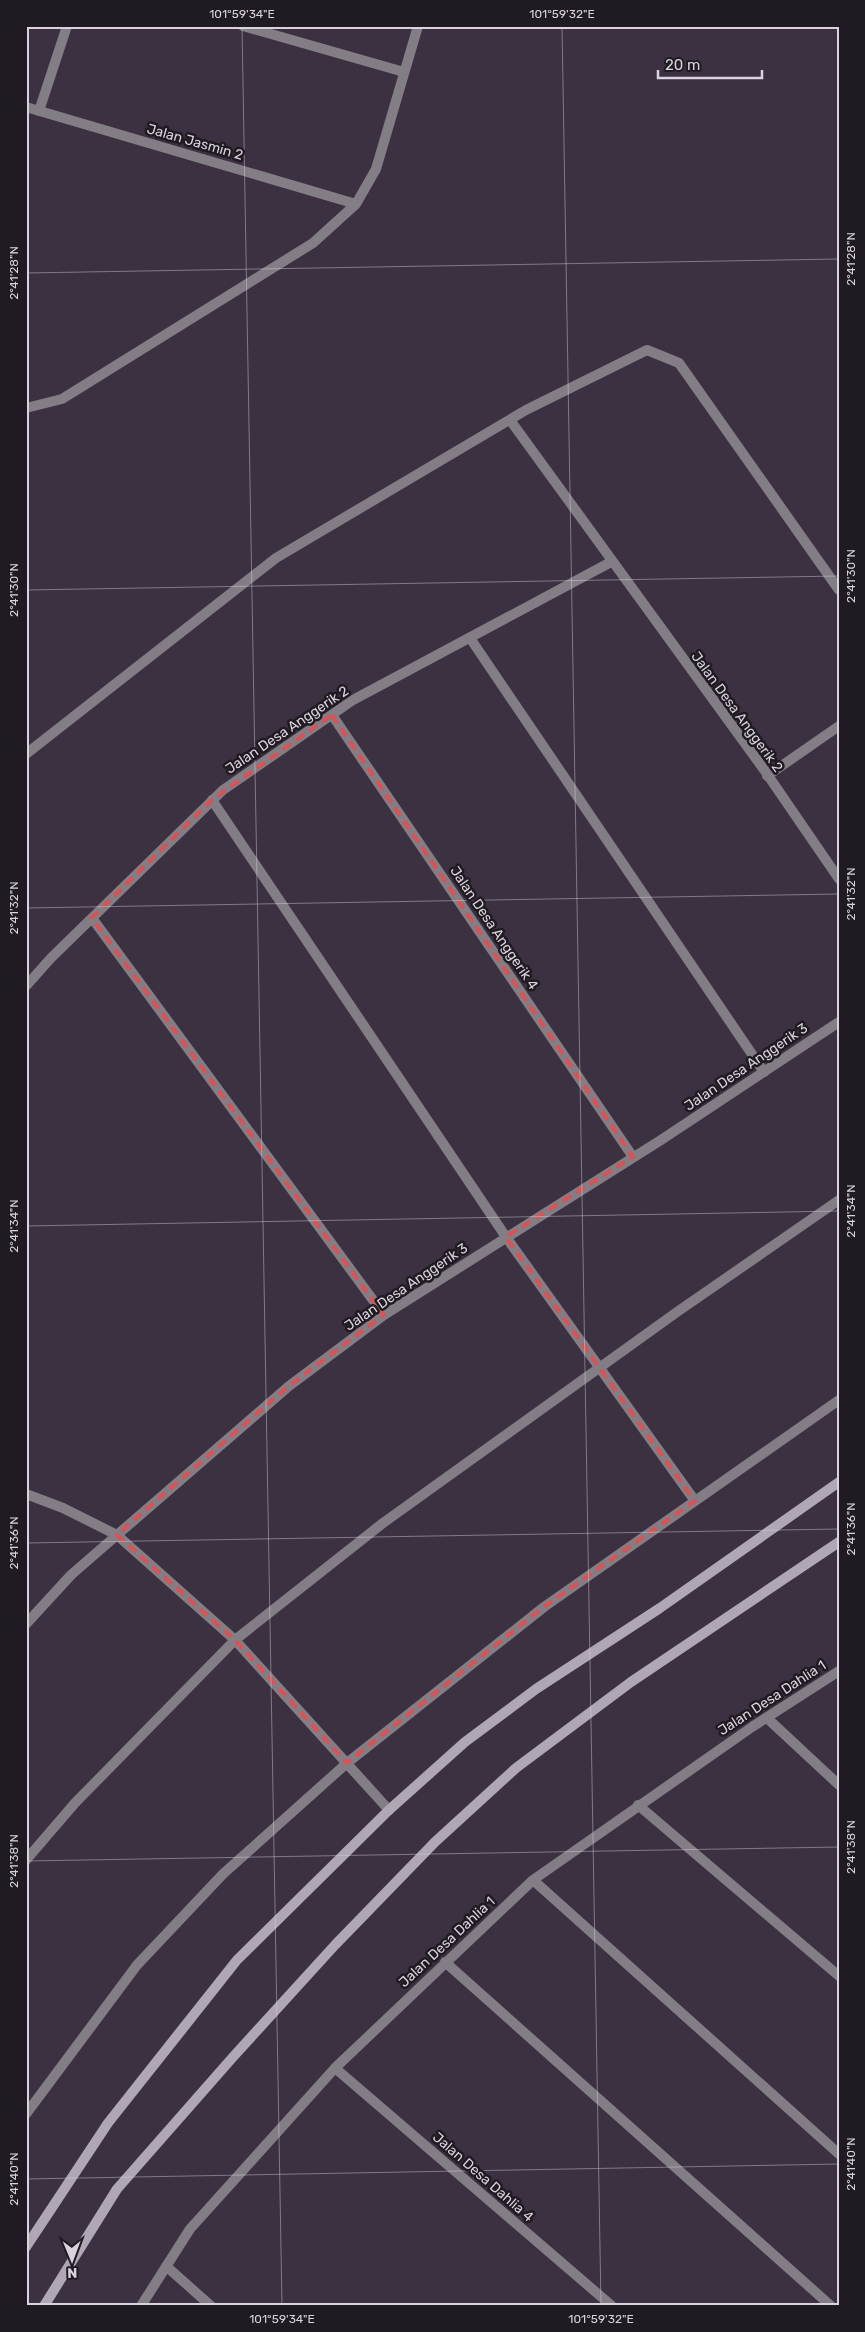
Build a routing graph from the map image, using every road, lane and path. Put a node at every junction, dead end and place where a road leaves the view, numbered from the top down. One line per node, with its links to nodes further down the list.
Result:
1 (67, 26): 6 (street)
2 (244, 26): 4 (street)
3 (418, 26): 4 (street)
4 (404, 72): 7 (street)
5 (26, 107): 6 (street, Jalan Jasmin 2)
6 (40, 111): 7 (street, Jalan Jasmin 2)
7 (356, 204): 8 (street)
8 (27, 409)
9 (510, 420): 10 (street, Jalan Desa Anggerik 2); 11 (street); 15 (street)
10 (611, 562): 12 (street, Jalan Desa Anggerik 2); 16 (street, Jalan Desa Anggerik 2)
11 (839, 590)
12 (470, 638): 13 (street, Jalan Desa Anggerik 2); 22 (street)
13 (332, 715): 17 (street, Jalan Desa Anggerik 2); 23 (street, Jalan Desa Anggerik 4)
14 (839, 726): 16 (street)
15 (26, 754)
16 (768, 776): 18 (street, Jalan Desa Anggerik 2)
17 (212, 800): 19 (street, Jalan Desa Anggerik 2); 25 (street)
18 (839, 880)
19 (92, 918): 20 (street, Jalan Desa Anggerik 2); 26 (street)
20 (26, 986)
21 (839, 1022): 22 (street, Jalan Desa Anggerik 3)
22 (764, 1072): 23 (street, Jalan Desa Anggerik 3)
23 (633, 1157): 25 (street, Jalan Desa Anggerik 3)
24 (839, 1200): 27 (street)
25 (506, 1237): 26 (street, Jalan Desa Anggerik 3); 27 (street)
26 (384, 1315): 32 (street, Jalan Desa Anggerik 3)
27 (600, 1368): 31 (street); 35 (street)
28 (839, 1400): 31 (street)
29 (839, 1482): 41 (street)
30 (26, 1494): 32 (street)
31 (695, 1501): 38 (street)
32 (117, 1535): 34 (street, Jalan Desa Anggerik 3); 35 (street)
33 (839, 1542): 51 (street)
34 (26, 1624)
35 (235, 1640): 38 (street); 42 (street)
36 (839, 1670): 37 (street, Jalan Desa Dahlia 1)
37 (767, 1718): 39 (street); 40 (street, Jalan Desa Dahlia 1)
38 (347, 1763): 41 (street); 47 (street)
39 (839, 1785)
40 (638, 1805): 43 (street, Jalan Desa Dahlia 1); 45 (street)
41 (389, 1810): 49 (street)
42 (26, 1860)
43 (533, 1880): 44 (street, Jalan Desa Dahlia 1); 48 (street)
44 (446, 1962): 46 (street, Jalan Desa Dahlia 1); 55 (street)
45 (839, 1976)
46 (335, 2068): 50 (street, Jalan Desa Dahlia 1); 54 (street, Jalan Desa Dahlia 4)
47 (26, 2114)
48 (839, 2154)
49 (26, 2247)
50 (166, 2266): 52 (street, Jalan Desa Dahlia 1); 53 (street)
51 (44, 2306)
52 (141, 2306)
53 (211, 2306)
54 (612, 2306)
55 (831, 2306)

